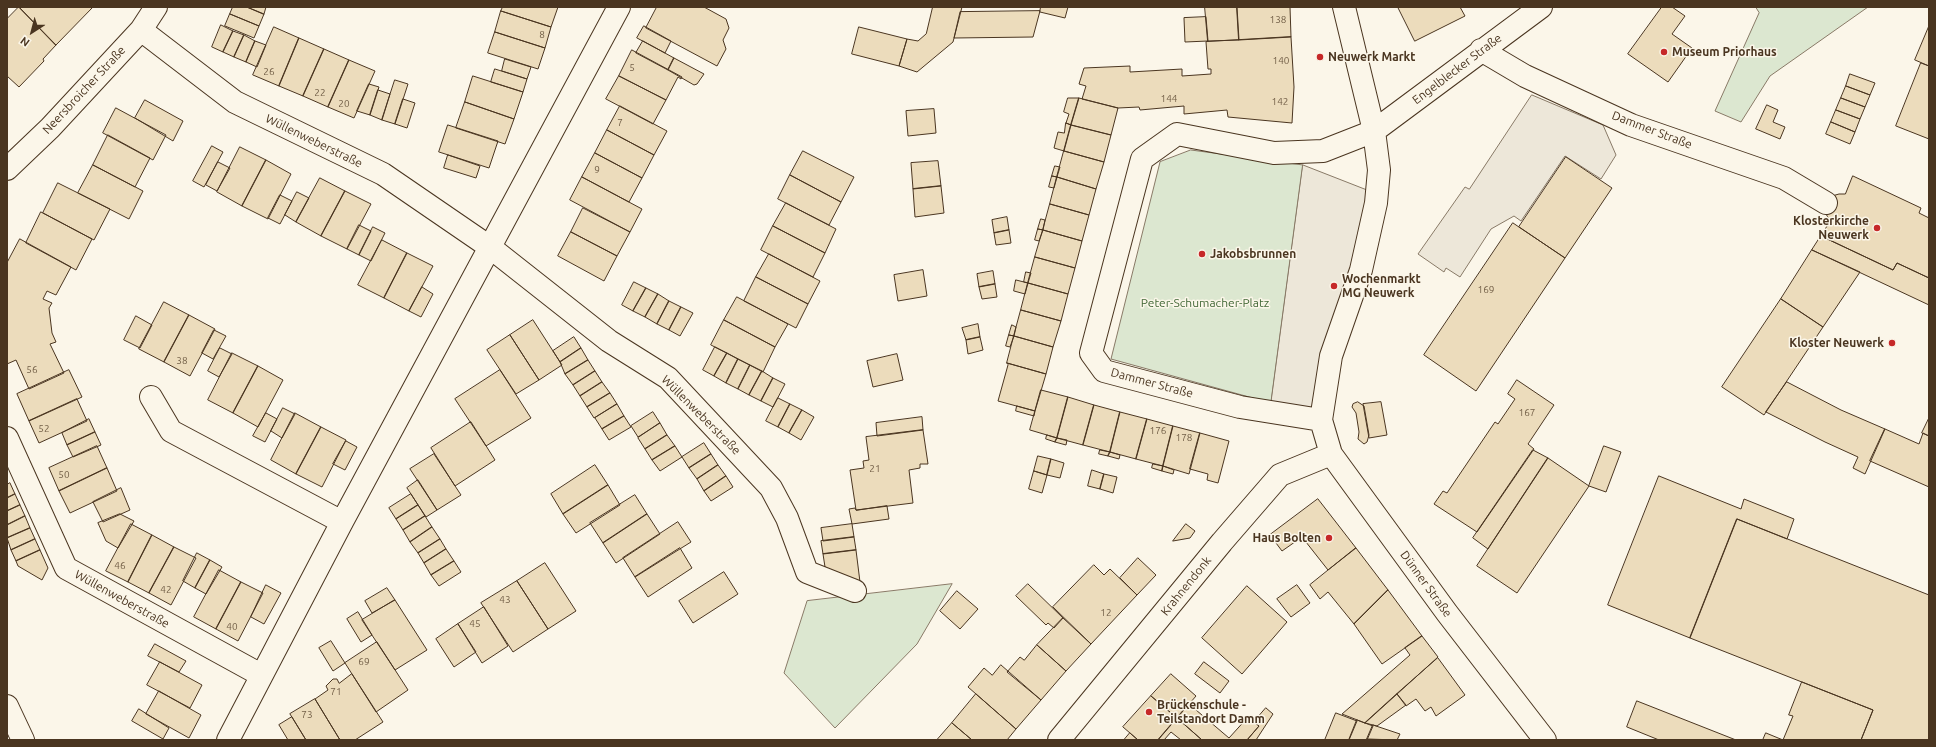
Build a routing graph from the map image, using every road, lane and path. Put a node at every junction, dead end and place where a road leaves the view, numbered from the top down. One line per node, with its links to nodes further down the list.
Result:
1 (156, 7): 5 (street, Neersbroicher Straße)
2 (619, 7): 10 (street)
3 (1344, 7): 7 (street)
4 (1541, 7): 6 (street, Engelblecker Straße)
5 (141, 30): 8 (street, Neersbroicher Straße); 10 (street, Wüllenweberstraße)
6 (1481, 50): 7 (street, Engelblecker Straße); 9 (street, Dammer Straße)
7 (1374, 131): 12 (street); 12 (street, Dammer Straße)
8 (7, 169)
9 (1826, 203)
10 (491, 248): 15 (street); 16 (street, Wüllenweberstraße)
11 (151, 397): 15 (street)
12 (1321, 420): 14 (street, Dünner Straße)
13 (7, 438): 17 (street, Wüllenweberstraße)
14 (1330, 454): 19 (street, Dünner Straße); 22 (street, Krahnendonk)
15 (342, 522): 17 (street)
16 (855, 591)
17 (261, 675): 21 (street)
18 (7, 706): 20 (street)
19 (1541, 738)
20 (23, 740)
21 (228, 740)
22 (1059, 740)

